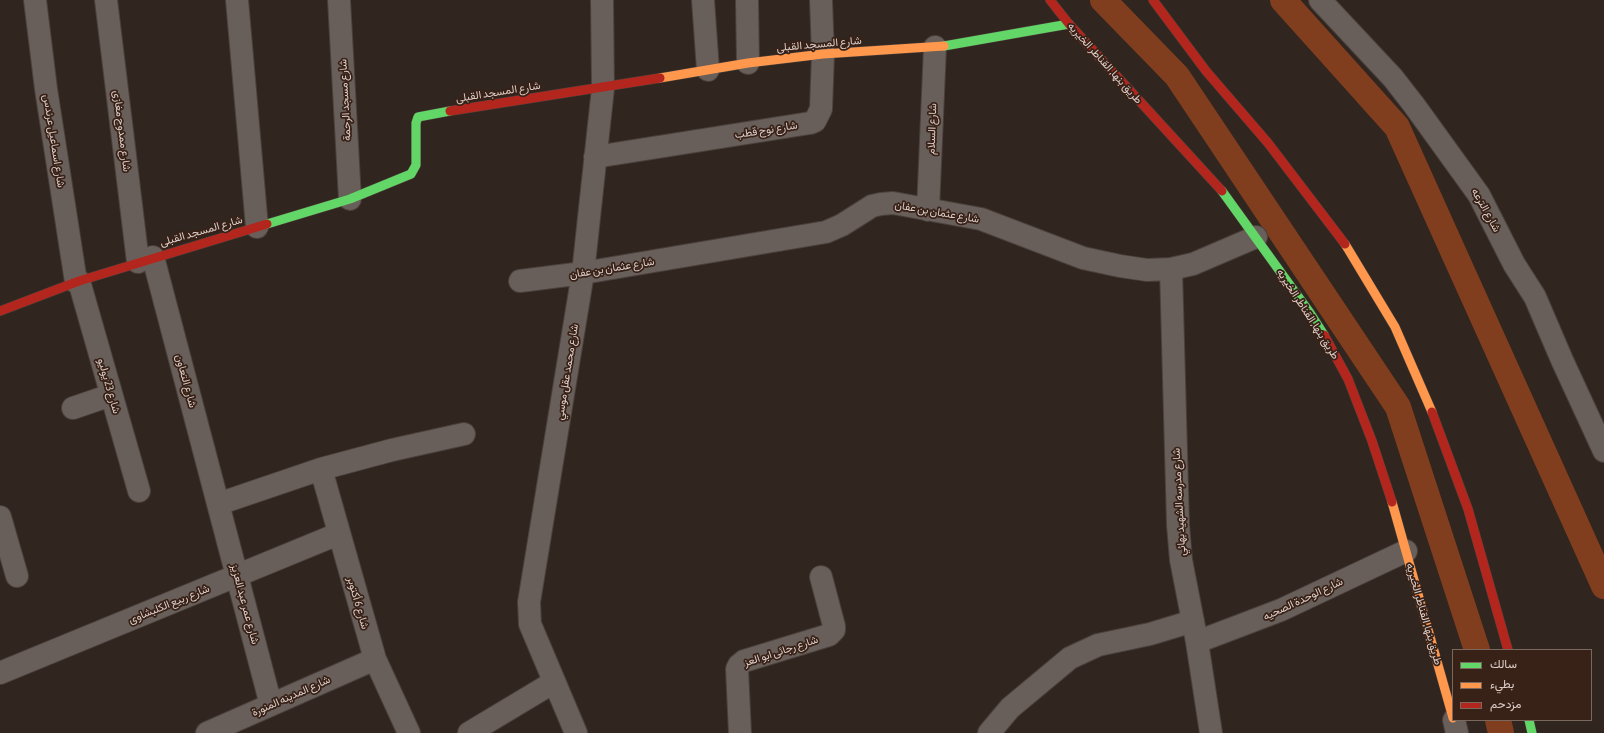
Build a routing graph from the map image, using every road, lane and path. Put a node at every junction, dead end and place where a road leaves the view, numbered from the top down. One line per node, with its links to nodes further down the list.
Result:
1 (35, 0): 27 (street, شارع اسماعيل عرندس)
2 (106, 0): 23 (street, شارع ممدوح مغازى)
3 (236, 0): 21 (street)
4 (339, 0): 19 (street, شارع مسجد الرحمة)
5 (602, 0): 17 (street, شارع محمد عقل موسي)
6 (703, 0): 16 (street)
7 (747, 0): 15 (street)
8 (821, 0): 14 (street, شارع نوح قطب)
9 (1050, 0): 12 (street, طريق بنها, القناطر الخيريه)
10 (1153, 0): 44 (street)
11 (1320, 0): 32 (street, شارع الترعه)
12 (1069, 24): 13 (street, شارع المسجد القبلى); 22 (street, طريق بنها, القناطر الخيريه)
13 (935, 47): 14 (street, شارع المسجد القبلى); 20 (street, شارع السلام)
14 (823, 54): 15 (street, شارع المسجد القبلى); 18 (street, شارع نوح قطب)
15 (748, 63): 16 (street, شارع المسجد القبلى)
16 (708, 70): 17 (street, شارع المسجد القبلى)
17 (603, 88): 18 (street, شارع محمد عقل موسي); 19 (street, شارع المسجد القبلى)
18 (595, 157): 25 (street, شارع محمد عقل موسي)
19 (350, 199): 21 (street, شارع المسجد القبلى)
20 (928, 210): 24 (street, شارع عثمان بن عفان); 25 (street, شارع عثمان بن عفان)
21 (257, 227): 23 (street, شارع المسجد القبلى)
22 (1256, 237): 24 (street, شارع عثمان بن عفان); 38 (street, طريق بنها, القناطر الخيريه)
23 (146, 259): 27 (street, شارع المسجد القبلى); 35 (street, شارع التعاون)
24 (1171, 269): 42 (street, شارع مدرسه الشهيد بهائي)
25 (583, 273): 26 (street, شارع عثمان بن عفان); 47 (street, شارع محمد عقل موسي)
26 (520, 281)
27 (77, 282): 28 (street, شارع المسجد القبلى); 29 (street, شارع 23 يوليو)
28 (0, 311)
29 (111, 395): 30 (street); 34 (street, شارع 23 يوليو)
30 (73, 408)
31 (464, 434): 33 (street)
32 (1604, 451)
33 (320, 469): 35 (street); 37 (street, شارع 6 أكتوبر)
34 (139, 491)
35 (218, 504): 40 (street, شارع عمر عبد العزيز)
36 (0, 517): 39 (street)
37 (338, 534): 40 (street, شارع ربيع الكلبشاوى); 45 (street, شارع 6 أكتوبر)
38 (1406, 551): 43 (street, شارع الوحدة الصحيه); 49 (street, طريق بنها, القناطر الخيريه)
39 (17, 576)
40 (237, 576): 46 (street, شارع ربيع الكلبشاوى); 48 (street, شارع عمر عبد العزيز)
41 (821, 577): 56 (street, شارع رجائى ابو العز)
42 (1193, 621): 43 (street, شارع مدرسه الشهيد بهائي); 57 (street)
43 (1197, 642): 58 (street, شارع مدرسه الشهيد بهائي)
44 (1508, 649)
45 (375, 659): 48 (street, شارع المدينه المنورة); 53 (street, شارع 6 أكتوبر)
46 (0, 673)
47 (554, 682): 54 (street); 55 (street, شارع محمد عقل موسي)
48 (271, 705): 52 (street, شارع المدينه المنورة)
49 (1452, 715)
50 (1454, 721): 59 (street, طريق بنها, القناطر الخيريه)
51 (1529, 721): 60 (street)
52 (207, 733)
53 (409, 733)
54 (469, 733)
55 (576, 733)
56 (740, 733)
57 (990, 733)
58 (1211, 733)
59 (1457, 733)
60 (1532, 733)

